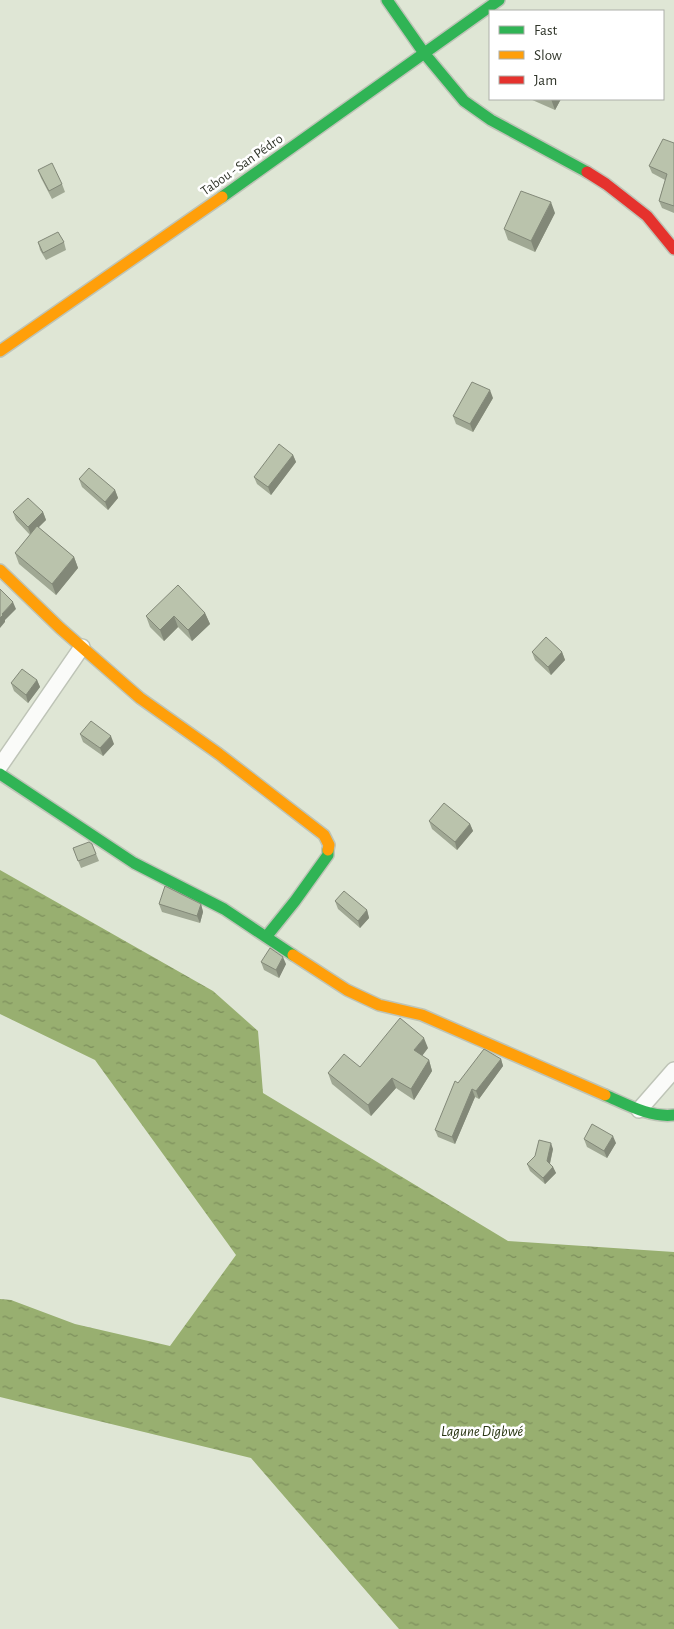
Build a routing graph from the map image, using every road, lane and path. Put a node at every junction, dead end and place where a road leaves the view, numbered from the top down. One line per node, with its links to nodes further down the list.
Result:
1 (387, 0): 3 (street)
2 (499, 0): 3 (street, Tabou - San Pédro)
3 (424, 53): 4 (street); 5 (street, Tabou - San Pédro)
4 (674, 249)
5 (0, 351)
6 (0, 570): 7 (street)
7 (82, 647): 8 (street); 10 (street)
8 (0, 766)
9 (0, 774): 10 (street)
10 (266, 937): 12 (street)
11 (674, 1070): 12 (street)
12 (639, 1110): 13 (street)
13 (674, 1115)

